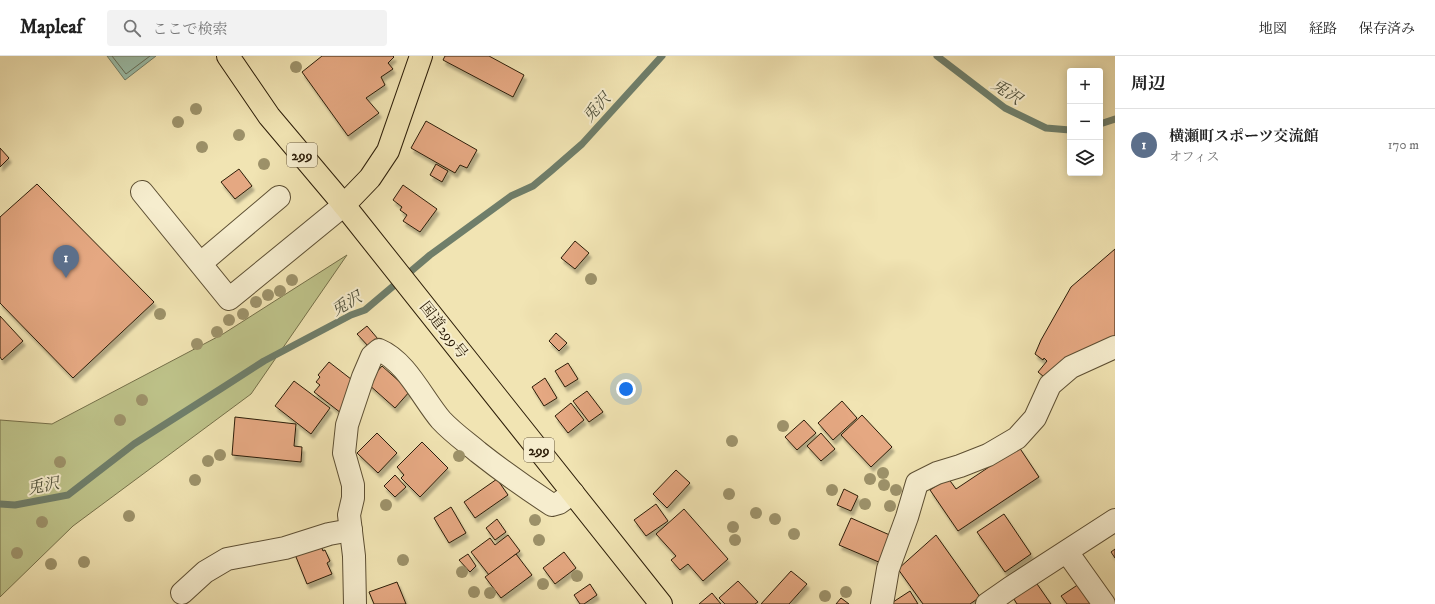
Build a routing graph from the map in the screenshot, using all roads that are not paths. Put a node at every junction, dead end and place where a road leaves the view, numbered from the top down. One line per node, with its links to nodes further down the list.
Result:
1 (228, 56): 5 (main road, 国道299号 / 299)
2 (421, 56): 5 (main road)
3 (142, 192): 6 (street)
4 (279, 197): 6 (street)
5 (344, 205): 6 (street); 8 (main road, 国道299号 / 299)
6 (201, 263)
7 (1115, 347): 15 (street)
8 (573, 493): 10 (street); 14 (main road, 国道299号 / 299)
9 (1115, 520): 11 (street)
10 (351, 530): 12 (street); 13 (street)
11 (1067, 552): 16 (street); 17 (street)
12 (182, 593)
13 (355, 604)
14 (661, 604)
15 (882, 604)
16 (987, 604)
17 (1104, 604)

